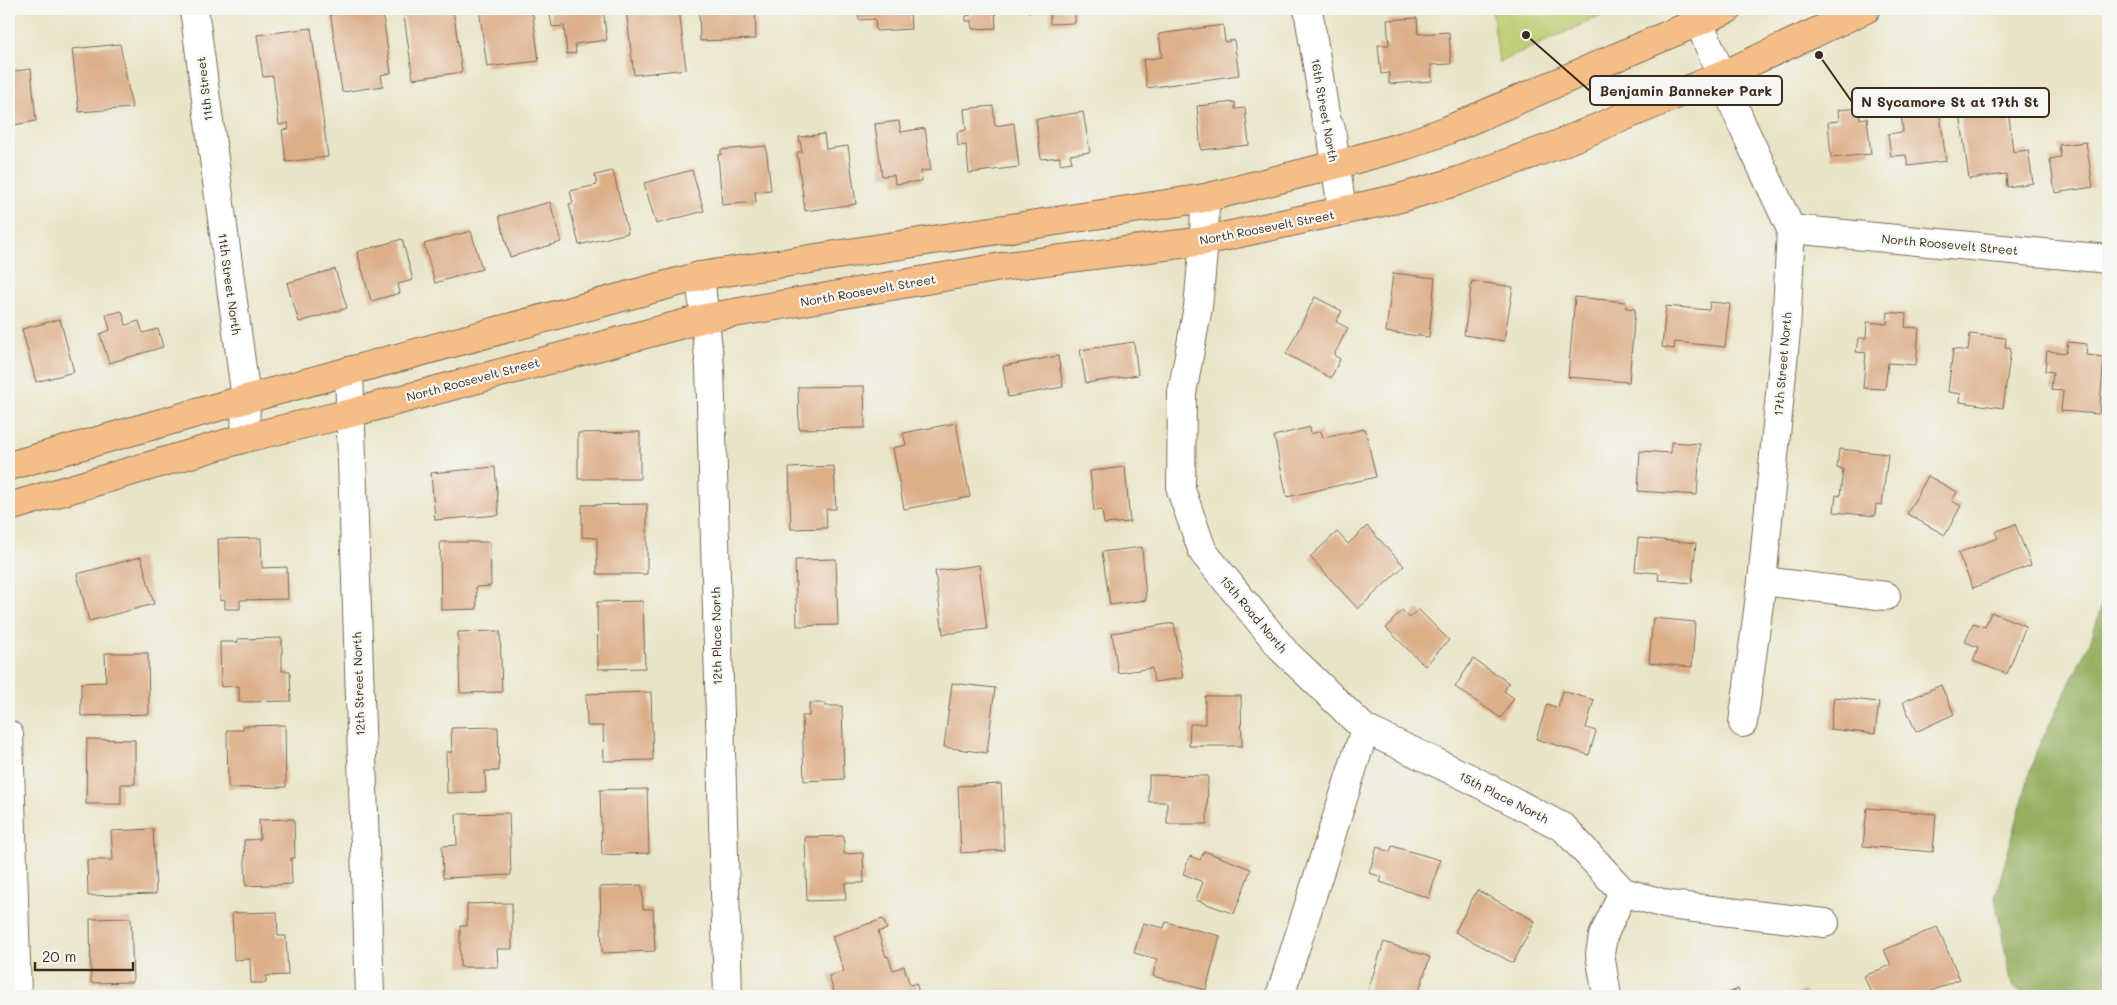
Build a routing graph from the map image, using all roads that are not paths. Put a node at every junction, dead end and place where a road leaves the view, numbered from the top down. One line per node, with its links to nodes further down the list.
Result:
1 (194, 9): 8 (street, 11th Street)
2 (1308, 9): 7 (street, 16th Street North)
3 (1728, 9): 5 (main road)
4 (1866, 9): 6 (main road, North Roosevelt Street)
5 (1699, 22): 6 (street, 17th Street North); 7 (main road)
6 (1723, 74): 10 (main road, North Roosevelt Street); 11 (street, 17th Street North)
7 (1335, 165): 9 (main road); 10 (street, 16th Street North)
8 (214, 170): 17 (street, 11th Street North)
9 (1205, 198): 12 (street, 15th Road North); 14 (main road)
10 (1342, 212): 12 (main road, North Roosevelt Street)
11 (1791, 230): 13 (street, North Roosevelt Street); 22 (street, 17th Street North)
12 (1204, 241): 15 (main road, North Roosevelt Street); 25 (street, 15th Road North)
13 (2108, 259)
14 (700, 276): 15 (street, 12th Place North); 16 (main road)
15 (705, 318): 18 (main road, North Roosevelt Street); 32 (street, 12th Place North)
16 (350, 371): 17 (main road); 18 (street, 12th Street North)
17 (246, 399): 19 (street); 20 (main road)
18 (351, 413): 19 (main road, North Roosevelt Street); 31 (street, 12th Street North)
19 (245, 438): 21 (main road, North Roosevelt Street)
20 (9, 466)
21 (9, 507)
22 (1762, 581): 23 (street); 24 (street, 17th Street North)
23 (1886, 596)
24 (1743, 723)
25 (1364, 728): 28 (street, 15th Place North); 33 (street)
26 (9, 735): 27 (street)
27 (11, 889): 30 (street)
28 (1623, 892): 29 (street); 34 (street)
29 (1825, 923)
30 (17, 996)
31 (370, 996)
32 (728, 996)
33 (1280, 996)
34 (1607, 996)

